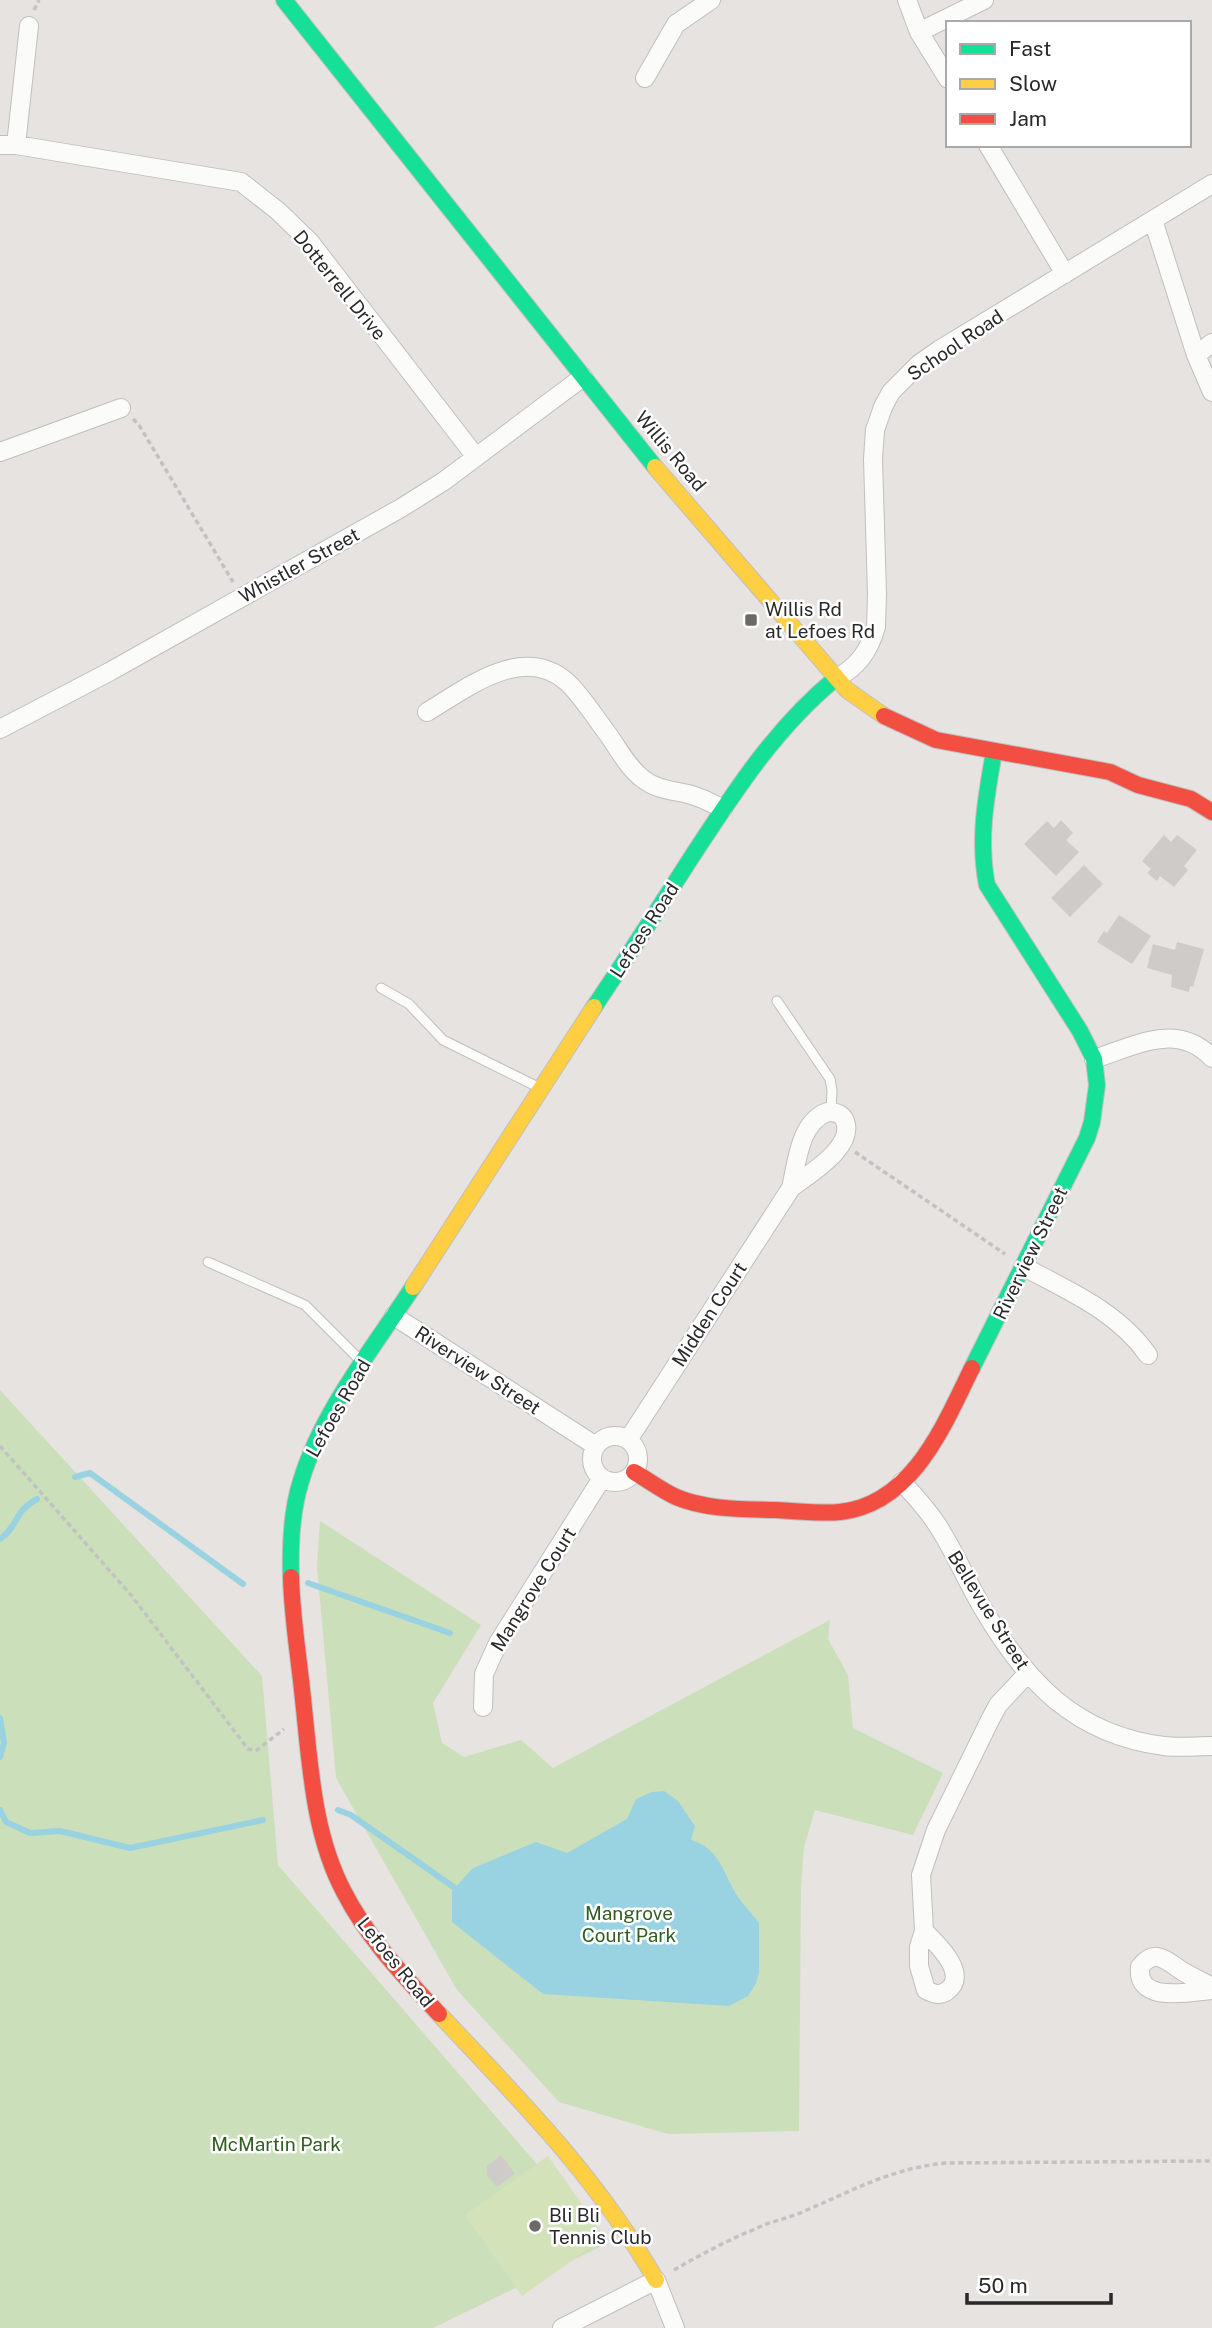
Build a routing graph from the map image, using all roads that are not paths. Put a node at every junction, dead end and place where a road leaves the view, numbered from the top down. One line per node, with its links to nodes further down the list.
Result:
1 (284, 0): 5 (street, Willis Road)
2 (907, 0): 7 (street)
3 (984, 0): 7 (street)
4 (708, 1): 9 (street)
5 (292, 7): 17 (street, Willis Road)
6 (29, 26): 10 (street)
7 (919, 32): 8 (street)
8 (946, 76)
9 (645, 78)
10 (8, 145): 21 (street, Dotterrell Drive)
11 (989, 147): 14 (street)
12 (1212, 184): 13 (street, School Road)
13 (1153, 220): 14 (street, School Road); 16 (street)
14 (1065, 274): 22 (street, School Road)
15 (1212, 344): 16 (street)
16 (1196, 355): 18 (street)
17 (583, 377): 21 (street, Whistler Street); 22 (street, Willis Road)
18 (1212, 392)
19 (121, 408): 20 (street)
20 (0, 452)
21 (476, 457): 24 (street, Whistler Street)
22 (835, 679): 25 (street, Willis Road); 28 (street, Lefoes Road)
23 (427, 712): 28 (street)
24 (0, 729)
25 (994, 752): 27 (street, Willis Road); 33 (street, Riverview Street)
26 (1150, 771): 27 (street, Willis Road)
27 (1110, 772): 29 (street, Willis Road)
28 (723, 809): 34 (street, Lefoes Road)
29 (1212, 812)
30 (381, 988): 34 (lane)
31 (777, 1001): 35 (lane)
32 (1212, 1058): 33 (street)
33 (1094, 1059): 38 (street, Riverview Street)
34 (541, 1088): 39 (street, Lefoes Road)
35 (831, 1112): 36 (street, Midden Court); 36 (street, Midden Court)
36 (791, 1188): 42 (street, Midden Court)
37 (208, 1262): 41 (lane)
38 (1024, 1268): 40 (street); 46 (street, Riverview Street)
39 (394, 1316): 41 (street, Lefoes Road); 43 (street, Riverview Street)
40 (1148, 1355)
41 (363, 1364): 51 (street, Lefoes Road)
42 (628, 1440): 43 (street); 44 (street)
43 (596, 1446): 45 (street)
44 (634, 1472): 45 (street); 46 (street, Riverview Street)
45 (603, 1478): 48 (street, Mangrove Court)
46 (902, 1482): 47 (street, Bellevue Street)
47 (1027, 1674): 49 (street, Bellevue Street); 50 (street)
48 (483, 1707)
49 (1212, 1746)
50 (924, 1931)
51 (656, 2280): 52 (street); 53 (street, Lefoes Road)
52 (562, 2328)
53 (675, 2328)

